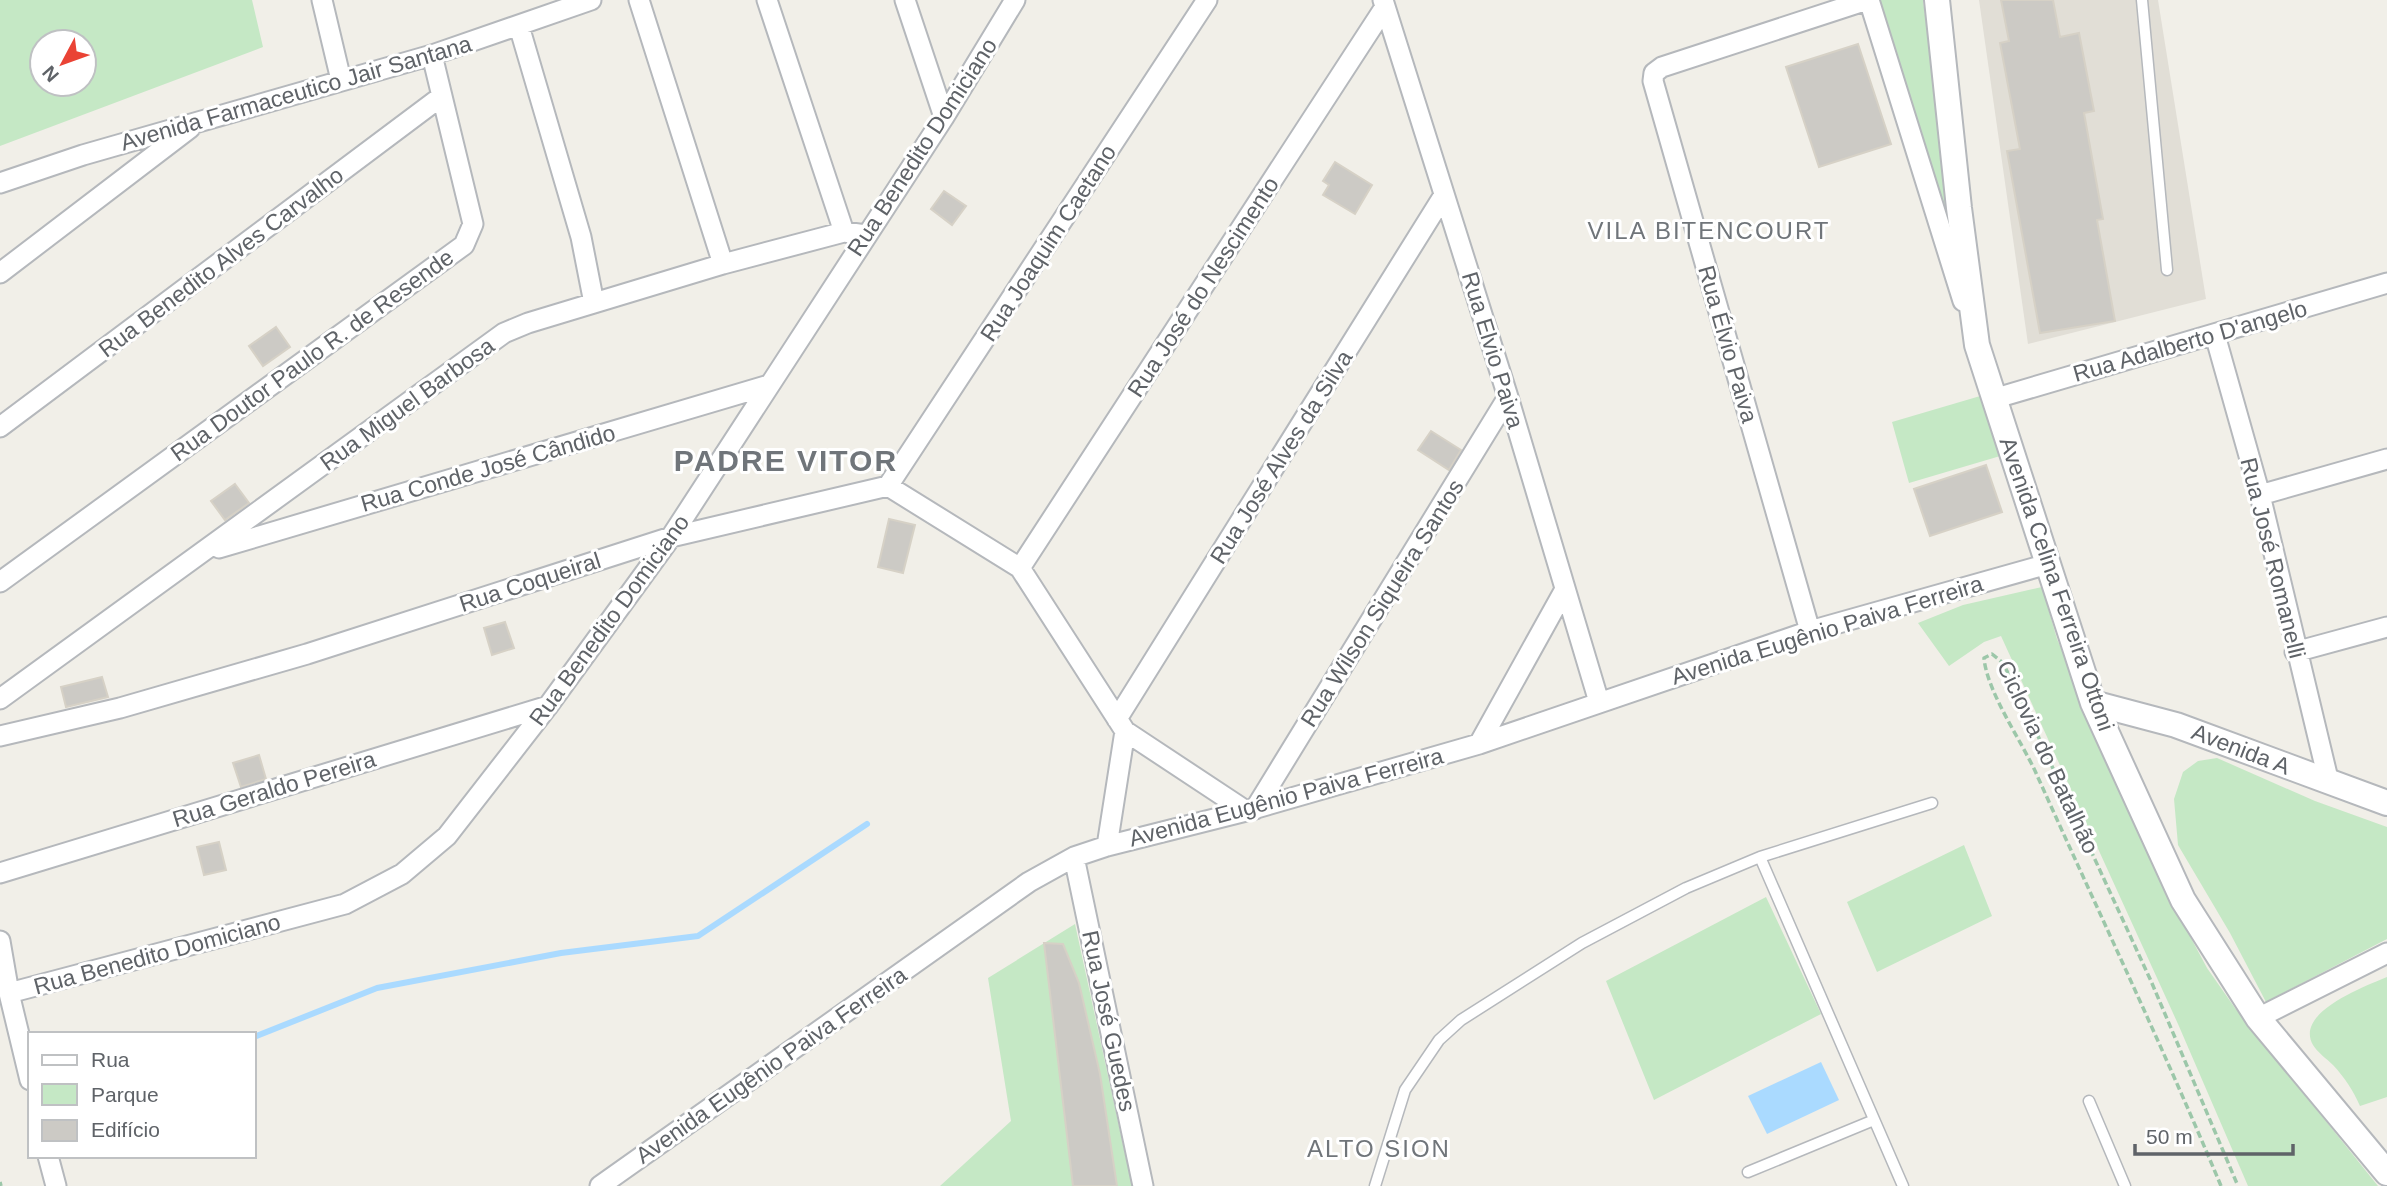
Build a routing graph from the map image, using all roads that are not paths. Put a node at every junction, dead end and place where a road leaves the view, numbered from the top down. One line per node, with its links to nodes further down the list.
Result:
1 (322, 0): 14 (street)
2 (591, 0): 12 (street, Avenida Farmaceutico Jair Santana)
3 (639, 0): 22 (street)
4 (767, 0): 20 (street)
5 (905, 0): 16 (street)
6 (1015, 0): 16 (street, Rua Benedito Domiciano)
7 (1207, 0): 34 (street, Rua Joaquim Caetano)
8 (1868, 0): 28 (street); 43 (street, Rua Élvio Paiva)
9 (1937, 0): 28 (street, Avenida Celina Ferreira Ottoni)
10 (2142, 0): 23 (lane)
11 (1384, 3): 19 (street, Rua Elvio Paiva); 39 (street, Rua José do Nescimento)
12 (519, 26): 13 (street, Avenida Farmaceutico Jair Santana); 26 (street)
13 (432, 55): 14 (street, Avenida Farmaceutico Jair Santana); 15 (street, Rua Doutor Paulo R. de Resende)
14 (341, 80): 17 (street, Avenida Farmaceutico Jair Santana)
15 (442, 96): 32 (street, Rua Benedito Alves Carvalho); 40 (street, Rua Doutor Paulo R. de Resende)
16 (944, 117): 21 (street, Rua Benedito Domiciano)
17 (199, 121): 18 (street, Avenida Farmaceutico Jair Santana); 24 (street)
18 (0, 183)
19 (1444, 195): 30 (street, Rua Elvio Paiva); 49 (street, Rua José Alves da Silva)
20 (844, 232): 21 (street); 22 (street, Rua Miguel Barbosa)
21 (866, 235): 29 (street, Rua Benedito Domiciano)
22 (723, 264): 26 (street, Rua Miguel Barbosa)
23 (2167, 270)
24 (0, 274)
25 (2387, 284): 27 (street, Rua Adalberto D'angelo)
26 (594, 303): 37 (street, Rua Miguel Barbosa)
27 (2214, 335): 31 (street, Rua Adalberto D'angelo); 35 (street, Rua José Romanelli)
28 (1977, 345): 31 (street, Avenida Celina Ferreira Ottoni)
29 (769, 385): 36 (street, Rua Benedito Domiciano); 37 (street, Rua Conde José Cândido)
30 (1508, 397): 41 (street, Rua Elvio Paiva); 55 (street, Rua Wilson Siqueira Santos)
31 (1993, 399): 38 (street, Avenida Celina Ferreira Ottoni)
32 (0, 428)
33 (2387, 459): 35 (street)
34 (888, 486): 36 (street, Rua Coqueiral); 39 (street)
35 (2260, 495): 44 (street, Rua José Romanelli)
36 (671, 537): 48 (street, Rua Benedito Domiciano); 50 (street, Rua Coqueiral)
37 (207, 551): 45 (street, Rua Miguel Barbosa)
38 (2048, 564): 43 (street, Avenida Eugênio Paiva Ferreira); 47 (street, Avenida Celina Ferreira Ottoni)
39 (1020, 568): 49 (street)
40 (0, 582)
41 (1564, 591): 46 (street, Rua Elvio Paiva); 51 (street)
42 (2387, 627): 44 (street)
43 (1810, 631): 46 (street, Avenida Eugênio Paiva Ferreira)
44 (2295, 652): 52 (street, Rua José Romanelli)
45 (0, 699)
46 (1599, 702): 51 (street, Avenida Eugênio Paiva Ferreira)
47 (2093, 703): 52 (street, Avenida A); 63 (street, Avenida Celina Ferreira Ottoni)
48 (548, 706): 59 (street, Rua Geraldo Pereira); 62 (street, Rua Benedito Domiciano)
49 (1121, 725): 55 (street); 56 (street)
50 (0, 736)
51 (1479, 744): 55 (street, Avenida Eugênio Paiva Ferreira)
52 (2329, 783): 54 (street, Avenida A)
53 (1932, 803): 57 (lane)
54 (2387, 803)
55 (1251, 810): 56 (street, Avenida Eugênio Paiva Ferreira)
56 (1107, 846): 58 (street, Avenida Eugênio Paiva Ferreira)
57 (1760, 856): 66 (lane); 73 (lane)
58 (1074, 857): 71 (street, Avenida Eugênio Paiva Ferreira); 72 (street, Rua José Guedes)
59 (0, 873)
60 (0, 941): 62 (street)
61 (2387, 953): 63 (street)
62 (9, 993): 64 (street)
63 (2258, 1018): 69 (street, Avenida Celina Ferreira Ottoni)
64 (28, 1072)
65 (2089, 1101): 75 (lane)
66 (1874, 1120): 68 (lane); 74 (lane)
67 (49, 1158): 70 (street)
68 (1748, 1172)
69 (2387, 1173)
70 (56, 1186)
71 (600, 1186)
72 (1143, 1186)
73 (1375, 1186)
74 (1903, 1186)
75 (2124, 1186)

